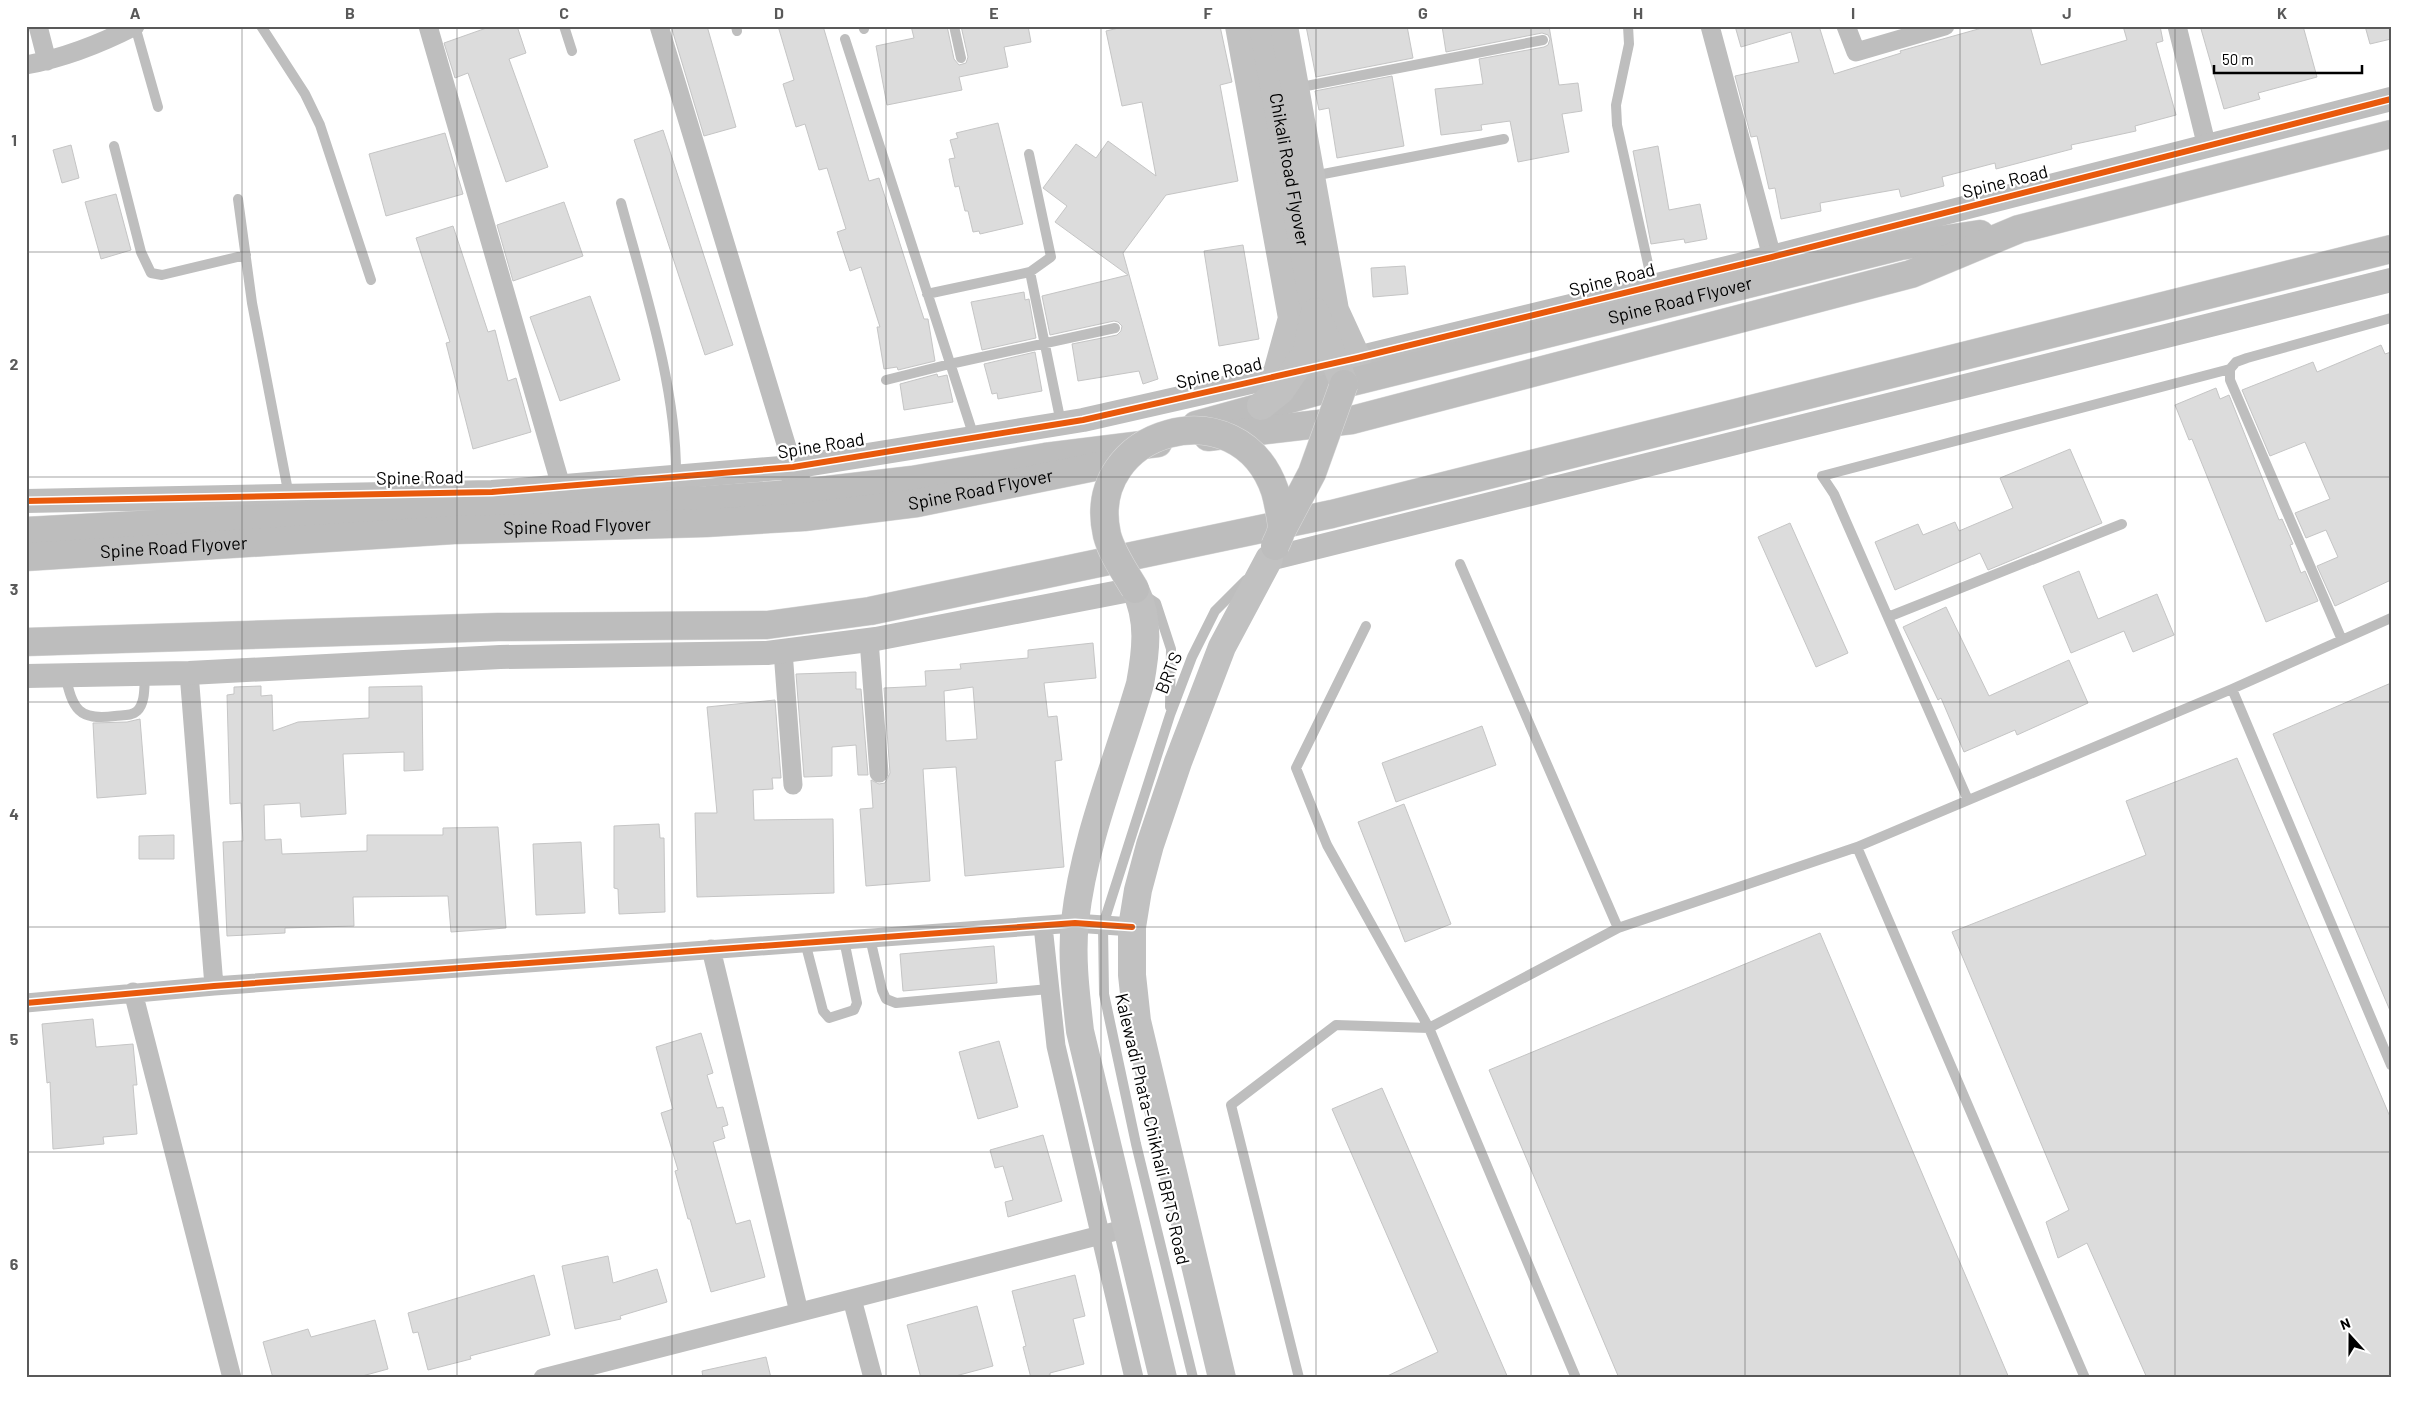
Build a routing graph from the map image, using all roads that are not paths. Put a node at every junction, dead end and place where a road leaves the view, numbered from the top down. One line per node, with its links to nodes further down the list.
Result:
1 (38, 26): 21 (street)
2 (135, 26): 16 (street); 25 (lane)
3 (261, 26): 39 (lane)
4 (428, 26): 60 (street)
5 (564, 26): 19 (lane)
6 (659, 26): 59 (street)
7 (954, 26): 20 (lane)
8 (1239, 26): 50 (main road)
9 (1263, 26): 43 (main road, Chikali Road Flyover)
10 (1284, 26): 23 (main road)
11 (1628, 26): 41 (lane)
12 (1710, 26): 37 (street)
13 (1846, 26): 14 (street)
14 (1945, 26)
15 (2177, 26): 29 (street)
16 (106, 33): 21 (street)
17 (845, 39): 42 (lane)
18 (1543, 40): 23 (lane)
19 (572, 51)
20 (961, 58)
21 (47, 61): 22 (street)
22 (26, 65)
23 (1295, 88): 31 (main road)
24 (2391, 99): 29 (street, Spine Road)
25 (158, 107)
26 (2391, 134): 34 (main road, Spine Road)
27 (1504, 139): 31 (lane)
28 (114, 146): 36 (lane)
29 (2207, 147): 37 (street, Spine Road)
30 (1029, 154): 38 (lane)
31 (1311, 176): 47 (main road)
32 (238, 199): 36 (lane)
33 (621, 203): 58 (lane)
34 (2019, 229): 52 (main road, Spine Road Flyover); 59 (main road, Spine Road)
35 (2391, 249): 74 (main road)
36 (246, 255): 61 (lane)
37 (1772, 256): 41 (street, Spine Road)
38 (1030, 272): 42 (lane); 46 (lane)
39 (371, 280)
40 (2391, 280): 65 (street)
41 (1653, 286): 47 (street, Spine Road)
42 (928, 294): 48 (lane)
43 (1315, 312): 52 (main road, Chikali Road Flyover, bridge); 53 (main road, Chikali Road Flyover, bridge)
44 (2391, 318): 49 (lane)
45 (1115, 328): 46 (lane)
46 (1044, 344): 48 (lane); 54 (lane)
47 (1357, 358): 50 (street, Spine Road)
48 (950, 364): 51 (lane); 56 (lane)
49 (2230, 369): 69 (lane); 73 (lane)
50 (1276, 376): 54 (street, Spine Road)
51 (886, 380)
52 (1344, 384): 53 (main road, Spine Road Flyover, bridge); 65 (main road, bridge)
53 (1261, 406): 55 (main road, Spine Road Flyover)
54 (1060, 423): 56 (street, Spine Road)
55 (1180, 430): 57 (main road, Spine Road Flyover, bridge); 65 (main road, Spine Road Flyover, bridge)
56 (974, 437): 59 (street, Spine Road)
57 (1126, 460): 66 (main road, Spine Road Flyover); 68 (main road, Spine Road Flyover, bridge)
58 (676, 477): 59 (street, Spine Road); 60 (street, Spine Road)
59 (796, 480): 64 (main road, Spine Road)
60 (561, 486): 61 (street, Spine Road)
61 (289, 496): 62 (street, Spine Road)
62 (26, 501)
63 (2122, 524): 69 (lane)
64 (26, 531)
65 (1275, 545): 81 (lane, BRTS); 89 (main road)
66 (26, 557)
67 (1460, 564): 90 (lane)
68 (1135, 589): 72 (street); 81 (lane, BRTS); 86 (main road)
69 (1888, 617): 84 (lane)
70 (2391, 618): 73 (lane)
71 (1366, 626): 99 (lane)
72 (869, 640): 75 (street); 82 (street)
73 (2342, 640): 80 (lane)
74 (26, 642)
75 (783, 651): 76 (street); 83 (street)
76 (189, 673): 77 (street); 95 (street)
77 (145, 674): 78 (street); 78 (lane)
78 (65, 675): 79 (street)
79 (26, 676)
80 (2232, 689): 84 (lane); 100 (lane)
81 (1170, 715): 87 (lane, Kalewadi Phata-Chikhali BRTS Road)
82 (879, 773)
83 (793, 785)
84 (1968, 800): 85 (lane)
85 (1857, 847): 90 (lane); 114 (lane)
86 (1075, 923): 87 (street); 88 (street); 101 (main road)
87 (1103, 925): 89 (street); 110 (lane, Kalewadi Phata-Chikhali BRTS Road)
88 (1044, 926): 91 (street); 96 (street)
89 (1132, 927): 111 (main road)
90 (1618, 928): 99 (lane)
91 (870, 938): 92 (street); 96 (lane)
92 (844, 940): 93 (street); 93 (lane)
93 (804, 942): 94 (street)
94 (711, 949): 95 (street); 104 (street)
95 (214, 986): 97 (street)
96 (1049, 989): 102 (street)
97 (133, 992): 98 (street); 105 (street)
98 (26, 1003)
99 (1429, 1028): 112 (lane); 113 (lane)
100 (2391, 1065)
101 (1128, 1228): 102 (street); 109 (main road)
102 (1100, 1234): 103 (street); 108 (street)
103 (852, 1299): 104 (street); 107 (street)
104 (799, 1312): 106 (street)
105 (232, 1378)
106 (543, 1378)
107 (873, 1378)
108 (1134, 1378)
109 (1164, 1378)
110 (1193, 1378)
111 (1222, 1378)
112 (1299, 1378)
113 (1576, 1378)
114 (2085, 1378)

